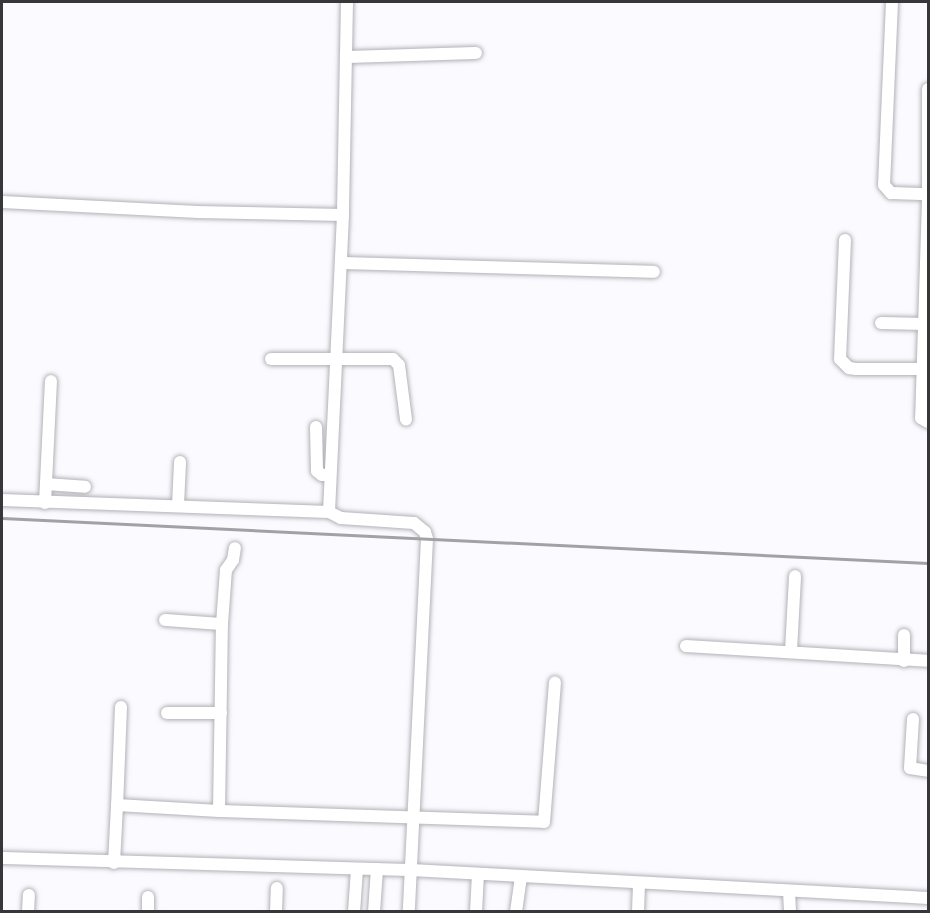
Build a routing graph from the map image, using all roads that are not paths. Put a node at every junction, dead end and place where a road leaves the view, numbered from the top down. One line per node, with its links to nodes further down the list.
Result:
1 (347, 2): 4 (street)
2 (892, 2): 6 (street)
3 (476, 53): 4 (street)
4 (346, 57): 9 (street)
5 (928, 89): 6 (street)
6 (928, 194)
7 (928, 200): 14 (street)
8 (2, 202): 9 (street)
9 (343, 215): 11 (street)
10 (845, 240): 17 (street)
11 (341, 263): 12 (street); 16 (street)
12 (654, 272)
13 (881, 323): 14 (street)
14 (925, 324): 17 (street)
15 (271, 359): 16 (street)
16 (334, 360): 19 (street); 23 (street)
17 (924, 369): 20 (street)
18 (51, 381): 24 (street)
19 (406, 420)
20 (925, 420)
21 (315, 427): 23 (street)
22 (180, 462): 28 (street)
23 (330, 474): 29 (street)
24 (46, 484): 25 (street); 27 (street)
25 (85, 487)
26 (2, 500): 27 (street)
27 (45, 503): 28 (street)
28 (178, 506): 29 (street)
29 (329, 512): 47 (street)
30 (235, 548): 33 (street)
31 (795, 576): 36 (street)
32 (165, 620): 33 (street)
33 (222, 624): 42 (street)
34 (904, 635): 37 (street)
35 (686, 646): 36 (street)
36 (791, 651): 37 (street)
37 (904, 661): 38 (street)
38 (928, 661)
39 (555, 682): 47 (street)
40 (121, 707): 45 (street)
41 (167, 713): 42 (street)
42 (220, 713): 46 (street)
43 (913, 719): 44 (street)
44 (928, 771)
45 (117, 805): 46 (street); 49 (street)
46 (219, 811): 47 (street)
47 (413, 819): 52 (street)
48 (2, 858): 49 (street)
49 (114, 863): 50 (street)
50 (357, 869): 51 (street); 64 (street)
51 (377, 869): 52 (street); 65 (street)
52 (411, 870): 53 (street); 66 (street)
53 (478, 875): 54 (street); 67 (street)
54 (521, 878): 55 (street); 68 (street)
55 (639, 884): 57 (street); 69 (street)
56 (277, 888): 63 (street)
57 (789, 892): 60 (street); 70 (street)
58 (29, 896): 61 (street)
59 (148, 897): 62 (street)
60 (928, 898)
61 (28, 912)
62 (148, 912)
63 (276, 912)
64 (354, 912)
65 (374, 912)
66 (409, 912)
67 (476, 912)
68 (516, 912)
69 (638, 912)
70 (790, 912)

